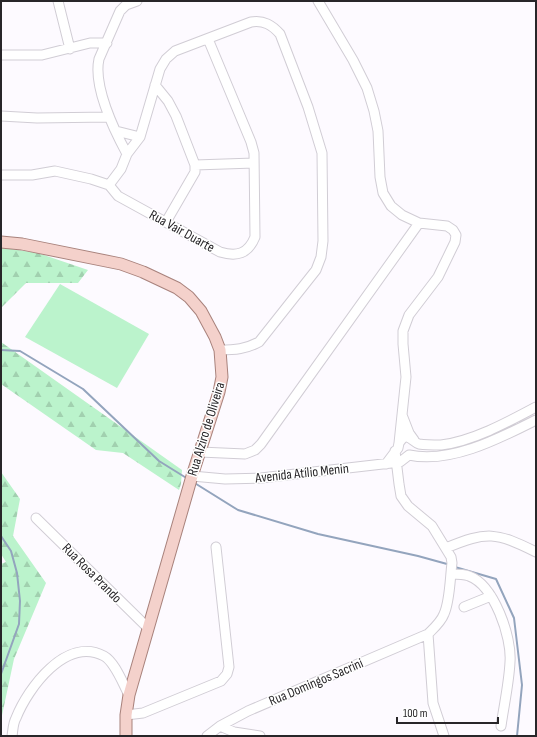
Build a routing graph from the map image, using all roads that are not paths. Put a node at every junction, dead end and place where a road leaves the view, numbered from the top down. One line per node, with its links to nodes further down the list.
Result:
1 (58, 1): 7 (street)
2 (137, 1): 5 (street)
3 (318, 1): 21 (street)
4 (208, 39): 10 (street); 16 (street, Rua Vair Duarte); 23 (street)
5 (106, 43): 6 (street); 9 (street)
6 (81, 46): 7 (street); 9 (street)
7 (70, 49): 8 (street)
8 (1, 55)
9 (99, 58): 12 (street)
10 (155, 85): 14 (street); 17 (street)
11 (1, 116): 12 (street)
12 (109, 117): 13 (street)
13 (116, 131): 14 (street); 15 (street)
14 (140, 137): 15 (street)
15 (127, 154): 19 (street)
16 (254, 163): 17 (street); 20 (street, Rua Vair Duarte)
17 (195, 165): 20 (street)
18 (1, 175): 19 (street, Rua Vair Duarte)
19 (109, 185): 20 (street, Rua Vair Duarte)
20 (166, 222)
21 (419, 223): 25 (street); 29 (street)
22 (1, 242): 23 (main road, Rua Alziro de Oliveira)
23 (220, 350): 29 (main road, Rua Alziro de Oliveira)
24 (536, 407): 27 (street)
25 (402, 414): 27 (street); 28 (street)
26 (536, 420): 30 (street)
27 (415, 441): 28 (street); 30 (street)
28 (397, 447): 30 (street); 31 (street); 32 (street)
29 (200, 452): 33 (main road, Rua Alziro de Oliveira)
30 (409, 456): 31 (street, Avenida Atílio Menin)
31 (397, 463): 32 (street, Avenida Atílio Menin); 36 (street)
32 (386, 464): 33 (street, Avenida Atílio Menin)
33 (191, 480): 41 (main road, Rua Alziro de Oliveira)
34 (36, 518): 41 (street, Rua Rosa Prando)
35 (216, 547): 44 (street)
36 (446, 548): 37 (street); 38 (street)
37 (536, 552)
38 (451, 574): 39 (street); 42 (street)
39 (491, 596): 40 (street); 46 (street)
40 (464, 607)
41 (148, 628): 43 (main road, Rua Alziro de Oliveira)
42 (428, 634): 45 (street, Rua Domingos Sacrini); 51 (street)
43 (129, 695): 44 (main road, Rua Alziro de Oliveira); 48 (street)
44 (126, 716): 47 (main road, Rua Alziro de Oliveira)
45 (220, 726): 49 (street, Rua Domingos Sacrini); 50 (street)
46 (501, 726)
47 (127, 733)
48 (12, 736)
49 (207, 736)
50 (260, 736)
51 (444, 736)

